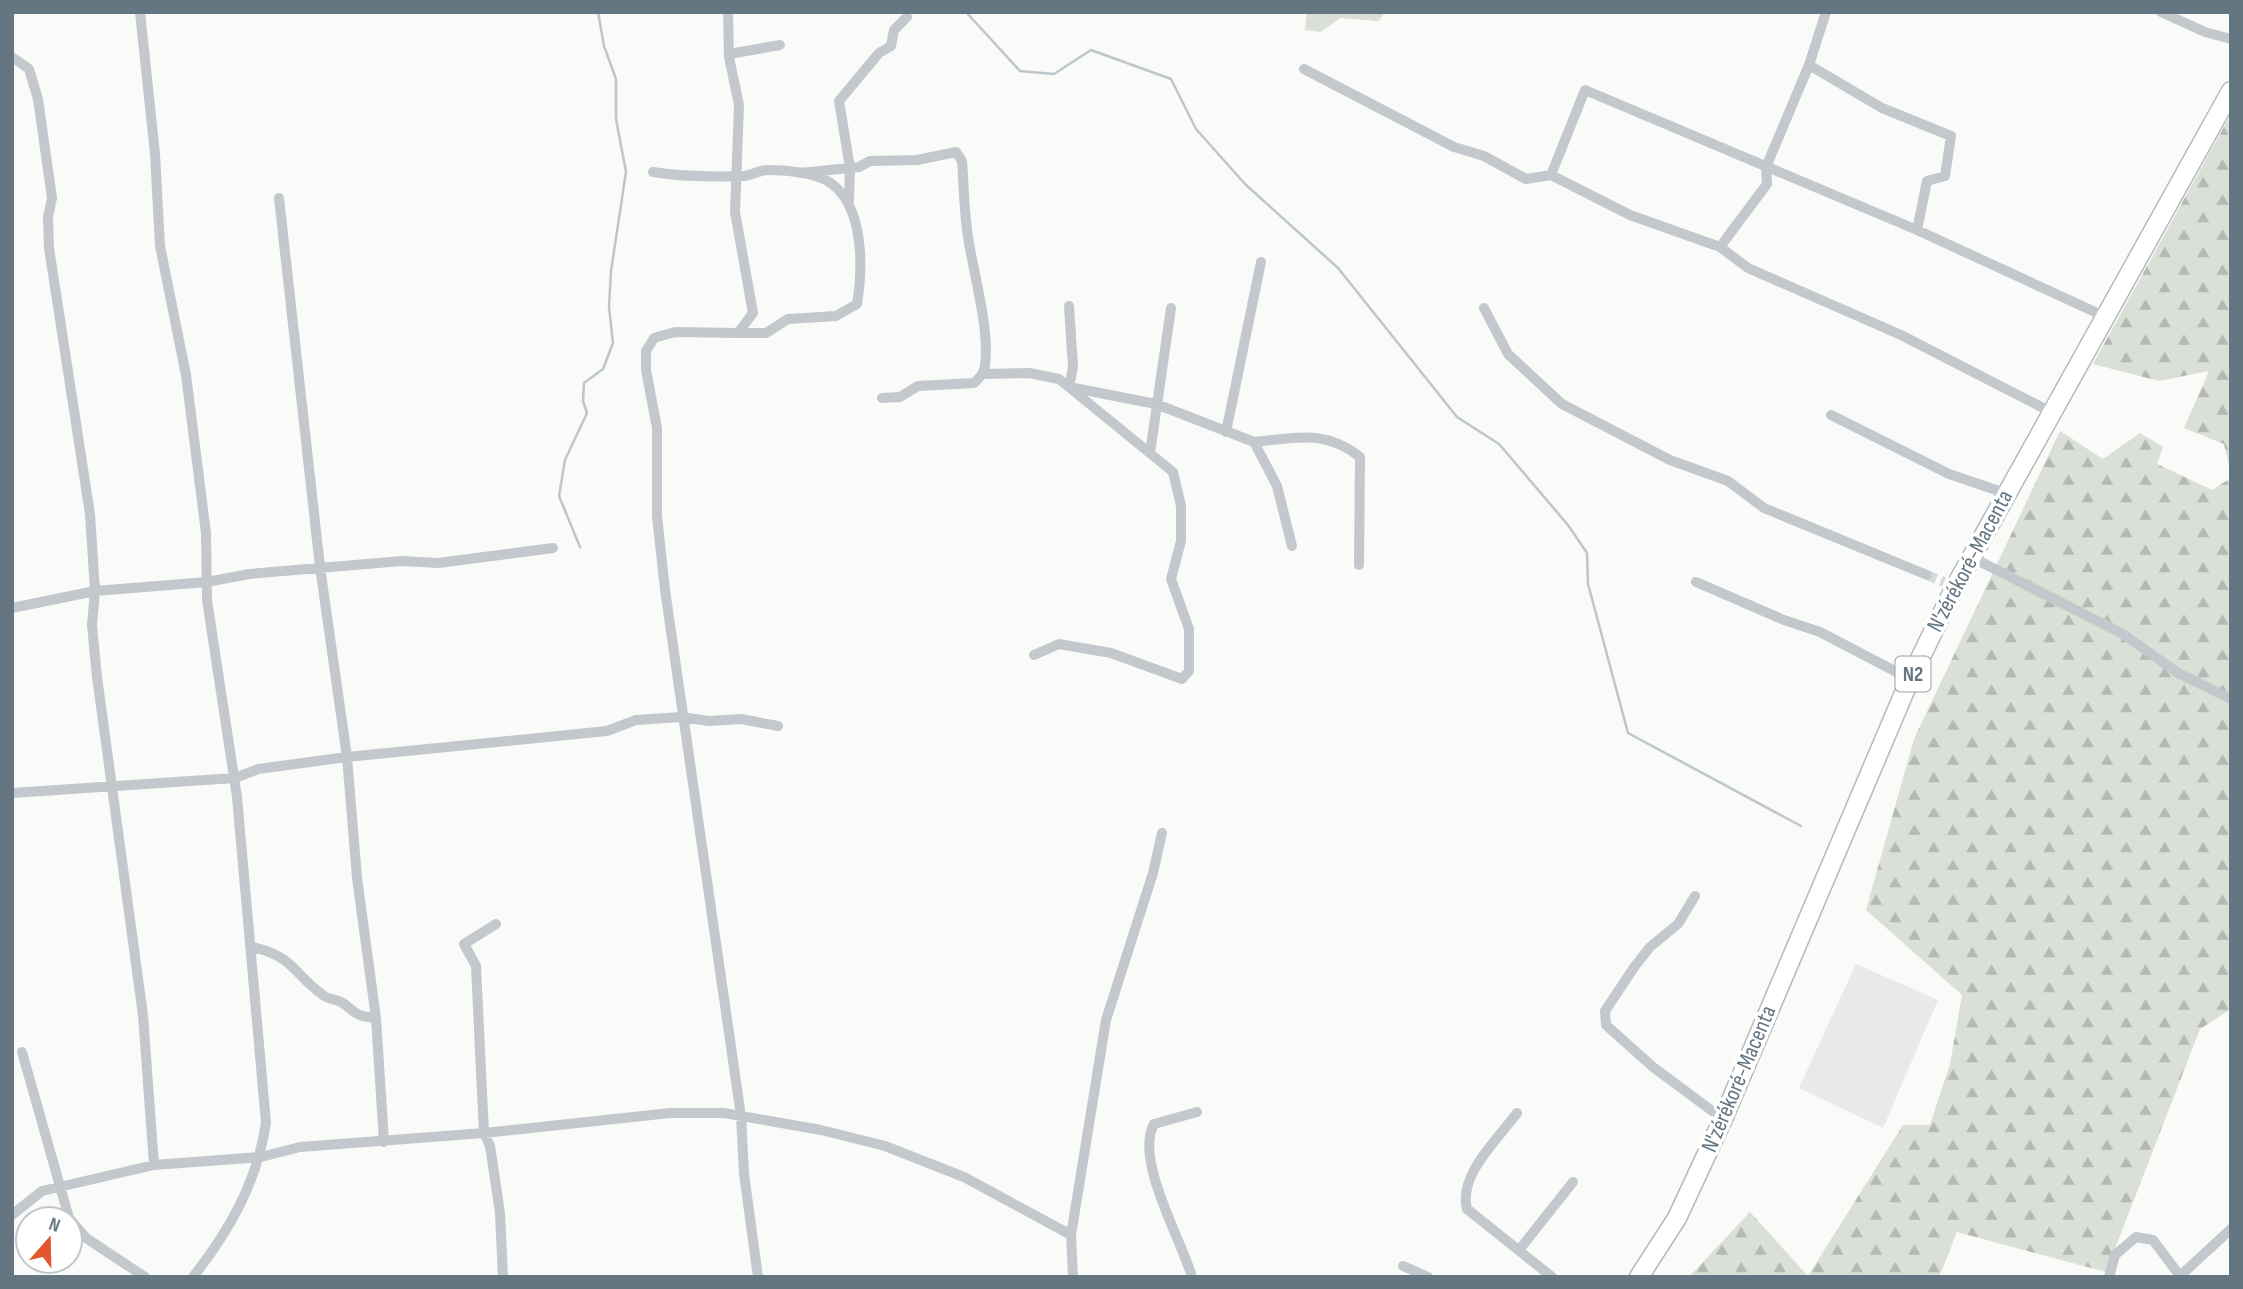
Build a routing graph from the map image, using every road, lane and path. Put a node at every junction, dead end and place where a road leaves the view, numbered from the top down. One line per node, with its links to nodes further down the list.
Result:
1 (140, 12): 45 (street)
2 (728, 12): 8 (street)
3 (1826, 12): 10 (street)
4 (2161, 12): 6 (street)
5 (906, 17): 14 (street)
6 (2231, 39)
7 (780, 46): 8 (street)
8 (729, 54): 18 (street)
9 (12, 57): 47 (street)
10 (1809, 65): 13 (street); 21 (street)
11 (1304, 69): 17 (street)
12 (2231, 91): 27 (highway, N'zérékoré-Macenta / N2)
13 (1766, 167): 17 (street); 21 (street); 22 (street)
14 (850, 168): 16 (street); 20 (street); 29 (street)
15 (653, 172): 18 (street)
16 (800, 173): 18 (street); 20 (street)
17 (1551, 175): 22 (street)
18 (737, 176): 28 (street)
19 (279, 198): 43 (street)
20 (849, 201): 28 (street)
21 (1917, 230): 27 (street)
22 (1720, 247): 33 (street)
23 (1261, 262): 35 (street)
24 (1069, 306): 30 (street)
25 (1171, 308): 32 (street)
26 (1484, 308): 44 (street)
27 (2106, 317): 33 (highway, N'zérékoré-Macenta / N2)
28 (738, 333): 52 (street)
29 (984, 374): 30 (street); 31 (street)
30 (1069, 387): 32 (street); 37 (street)
31 (882, 398)
32 (1156, 404): 35 (street); 37 (street)
33 (2053, 413): 38 (highway, N'zérékoré-Macenta / N2)
34 (1831, 415): 38 (street)
35 (1226, 432): 36 (street)
36 (1254, 442): 39 (street); 42 (street)
37 (1150, 453): 49 (street)
38 (2005, 493): 41 (highway, N'zérékoré-Macenta / N2)
39 (1292, 546)
40 (553, 548): 43 (street)
41 (1971, 557): 50 (highway, N'zérékoré-Macenta / N2); 51 (street)
42 (1359, 565)
43 (320, 567): 45 (street); 54 (street)
44 (1927, 575)
45 (207, 582): 47 (street); 55 (street)
46 (1696, 582): 50 (street)
47 (96, 591): 48 (street); 56 (street)
48 (12, 608)
49 (1034, 655)
50 (1910, 679): 67 (highway, N'zérékoré-Macenta / N2)
51 (2231, 699)
52 (681, 718): 53 (street); 54 (street); 66 (street)
53 (778, 726)
54 (347, 757): 55 (street); 62 (street)
55 (234, 778): 56 (street); 61 (street)
56 (110, 786): 57 (street); 71 (street)
57 (12, 793)
58 (1162, 833): 76 (street)
59 (1695, 896): 67 (street)
60 (496, 924): 68 (street)
61 (253, 947): 62 (street); 70 (street)
62 (376, 1018): 69 (street)
63 (22, 1052): 73 (street)
64 (1197, 1112): 84 (street)
65 (1517, 1112): 77 (street)
66 (741, 1116): 68 (street); 76 (street); 82 (street)
67 (1723, 1119): 87 (highway, N'zérékoré-Macenta / N2)
68 (484, 1133): 69 (street); 81 (street)
69 (384, 1142): 70 (street)
70 (261, 1157): 71 (street); 80 (street)
71 (155, 1165): 73 (street)
72 (1573, 1182): 77 (street)
73 (59, 1186): 74 (street); 79 (street)
74 (12, 1215)
75 (2231, 1229): 88 (street)
76 (1072, 1235): 83 (street)
77 (1519, 1250): 86 (street)
78 (1404, 1266): 85 (street)
79 (145, 1277)
80 (193, 1277)
81 (503, 1277)
82 (758, 1277)
83 (1073, 1277)
84 (1192, 1277)
85 (1428, 1277)
86 (1552, 1277)
87 (1639, 1277)
88 (2109, 1277)

